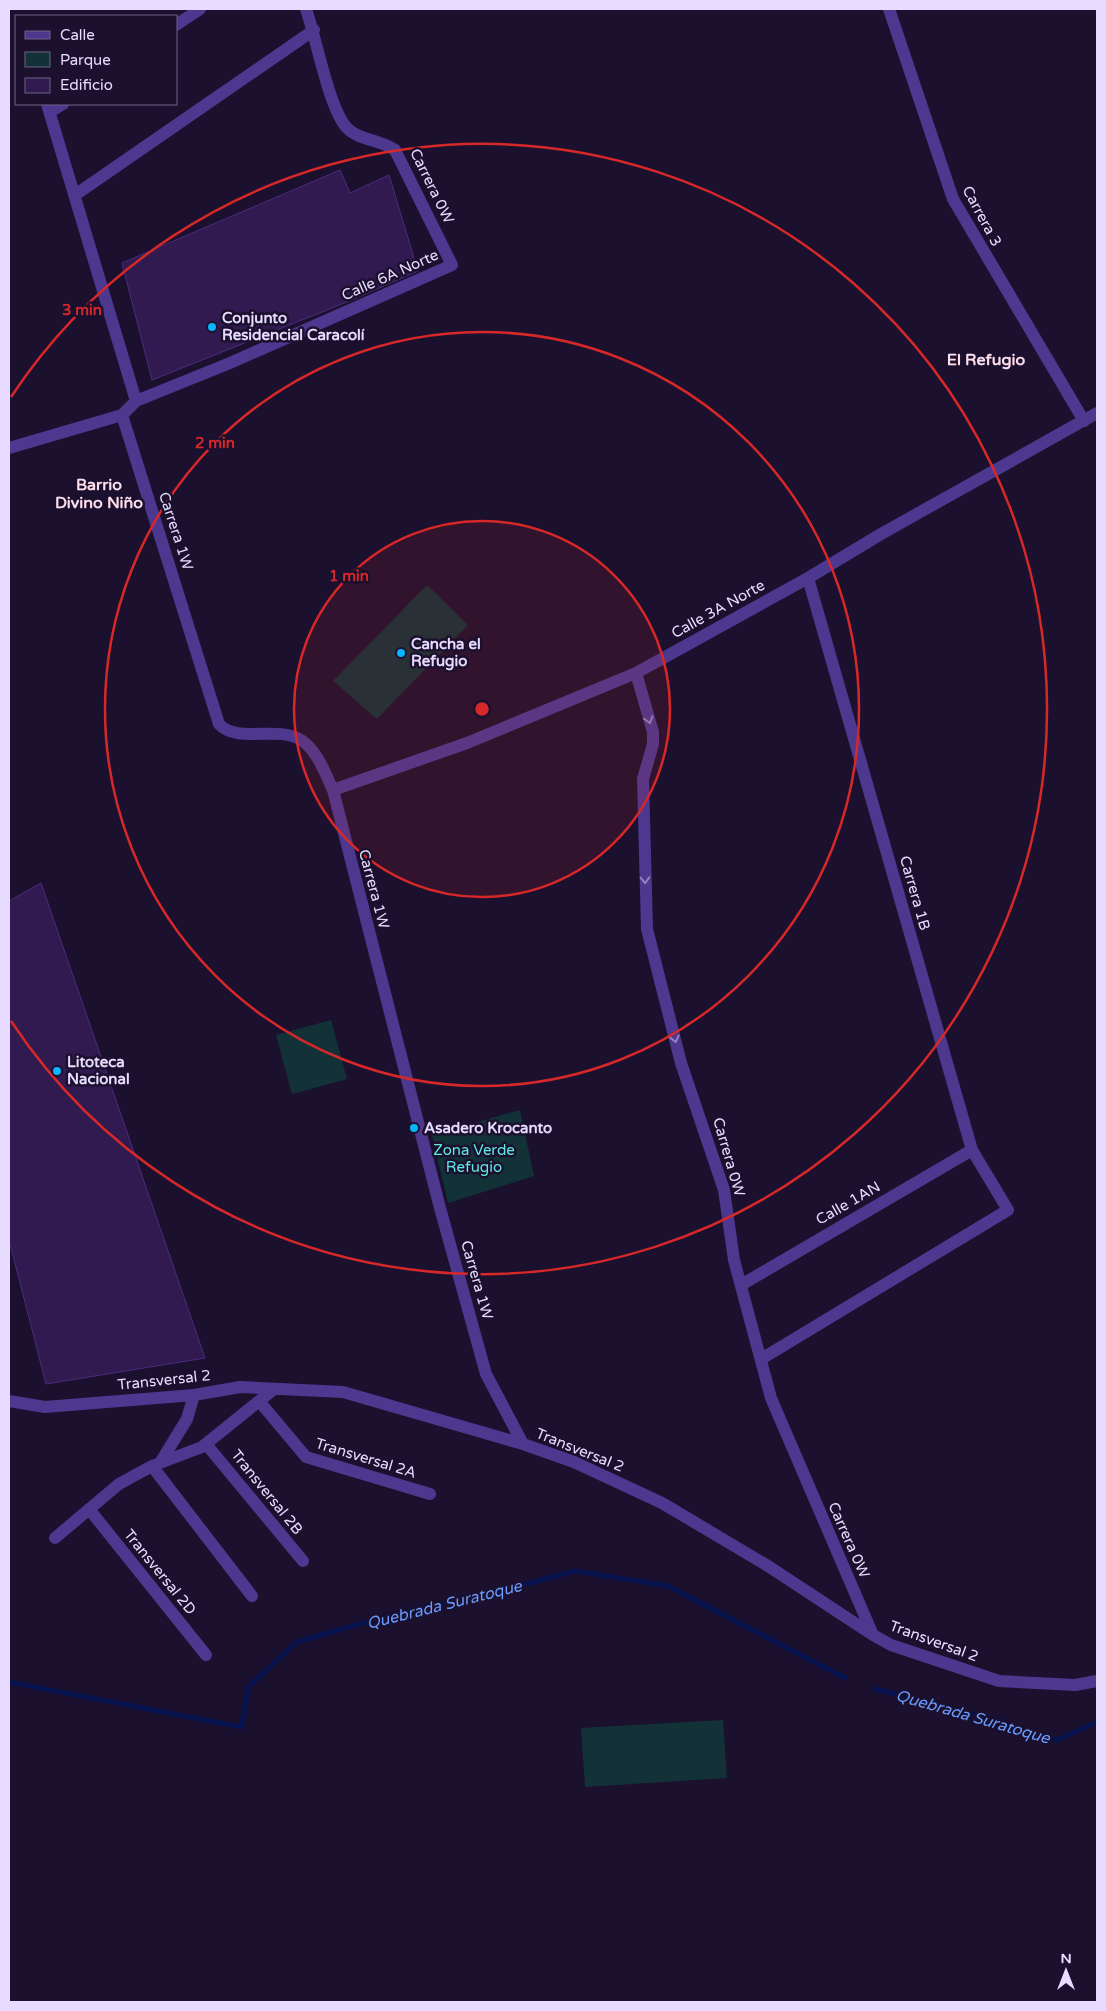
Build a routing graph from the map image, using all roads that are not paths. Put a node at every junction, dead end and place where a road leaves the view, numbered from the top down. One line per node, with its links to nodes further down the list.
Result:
1 (200, 9): 4 (street)
2 (306, 9): 5 (street, Carrera 0W)
3 (889, 9): 12 (street, Carrera 3)
4 (178, 24)
5 (314, 30): 7 (street); 8 (street, Carrera 0W)
6 (49, 108): 7 (street)
7 (75, 195): 9 (street)
8 (452, 265): 9 (street, Calle 6A Norte)
9 (136, 401): 11 (street, Calle 6A Norte)
10 (1097, 413): 12 (street, Calle 3A Norte)
11 (122, 415): 13 (street, Calle 6A Norte); 16 (street, Carrera 1W)
12 (1084, 421): 14 (street, Calle 3A Norte)
13 (9, 448)
14 (808, 578): 15 (street, Calle 3A Norte); 17 (street, Carrera 1B)
15 (636, 673): 16 (street, Calle 3A Norte); 18 (street, Carrera 0W, one-way to 18)
16 (333, 790): 25 (street, Carrera 1W)
17 (972, 1150): 18 (street, Calle 1AN); 19 (street, Carrera 1B)
18 (741, 1285): 19 (street, Carrera 0W)
19 (761, 1359): 32 (street, Carrera 0W)
20 (274, 1389): 21 (street, Transversal 2); 23 (street); 25 (street, Transversal 2)
21 (194, 1395): 22 (street, Transversal 2); 26 (street)
22 (9, 1400)
23 (259, 1401): 24 (street); 27 (street, Transversal 2A)
24 (206, 1444): 26 (street); 30 (street, Transversal 2B)
25 (523, 1444): 32 (street, Transversal 2)
26 (156, 1465): 28 (street); 31 (street)
27 (430, 1494)
28 (88, 1510): 29 (street); 33 (street, Transversal 2D)
29 (55, 1538)
30 (303, 1561)
31 (252, 1596)
32 (873, 1636): 34 (street, Transversal 2)
33 (206, 1655)
34 (1097, 1681)

